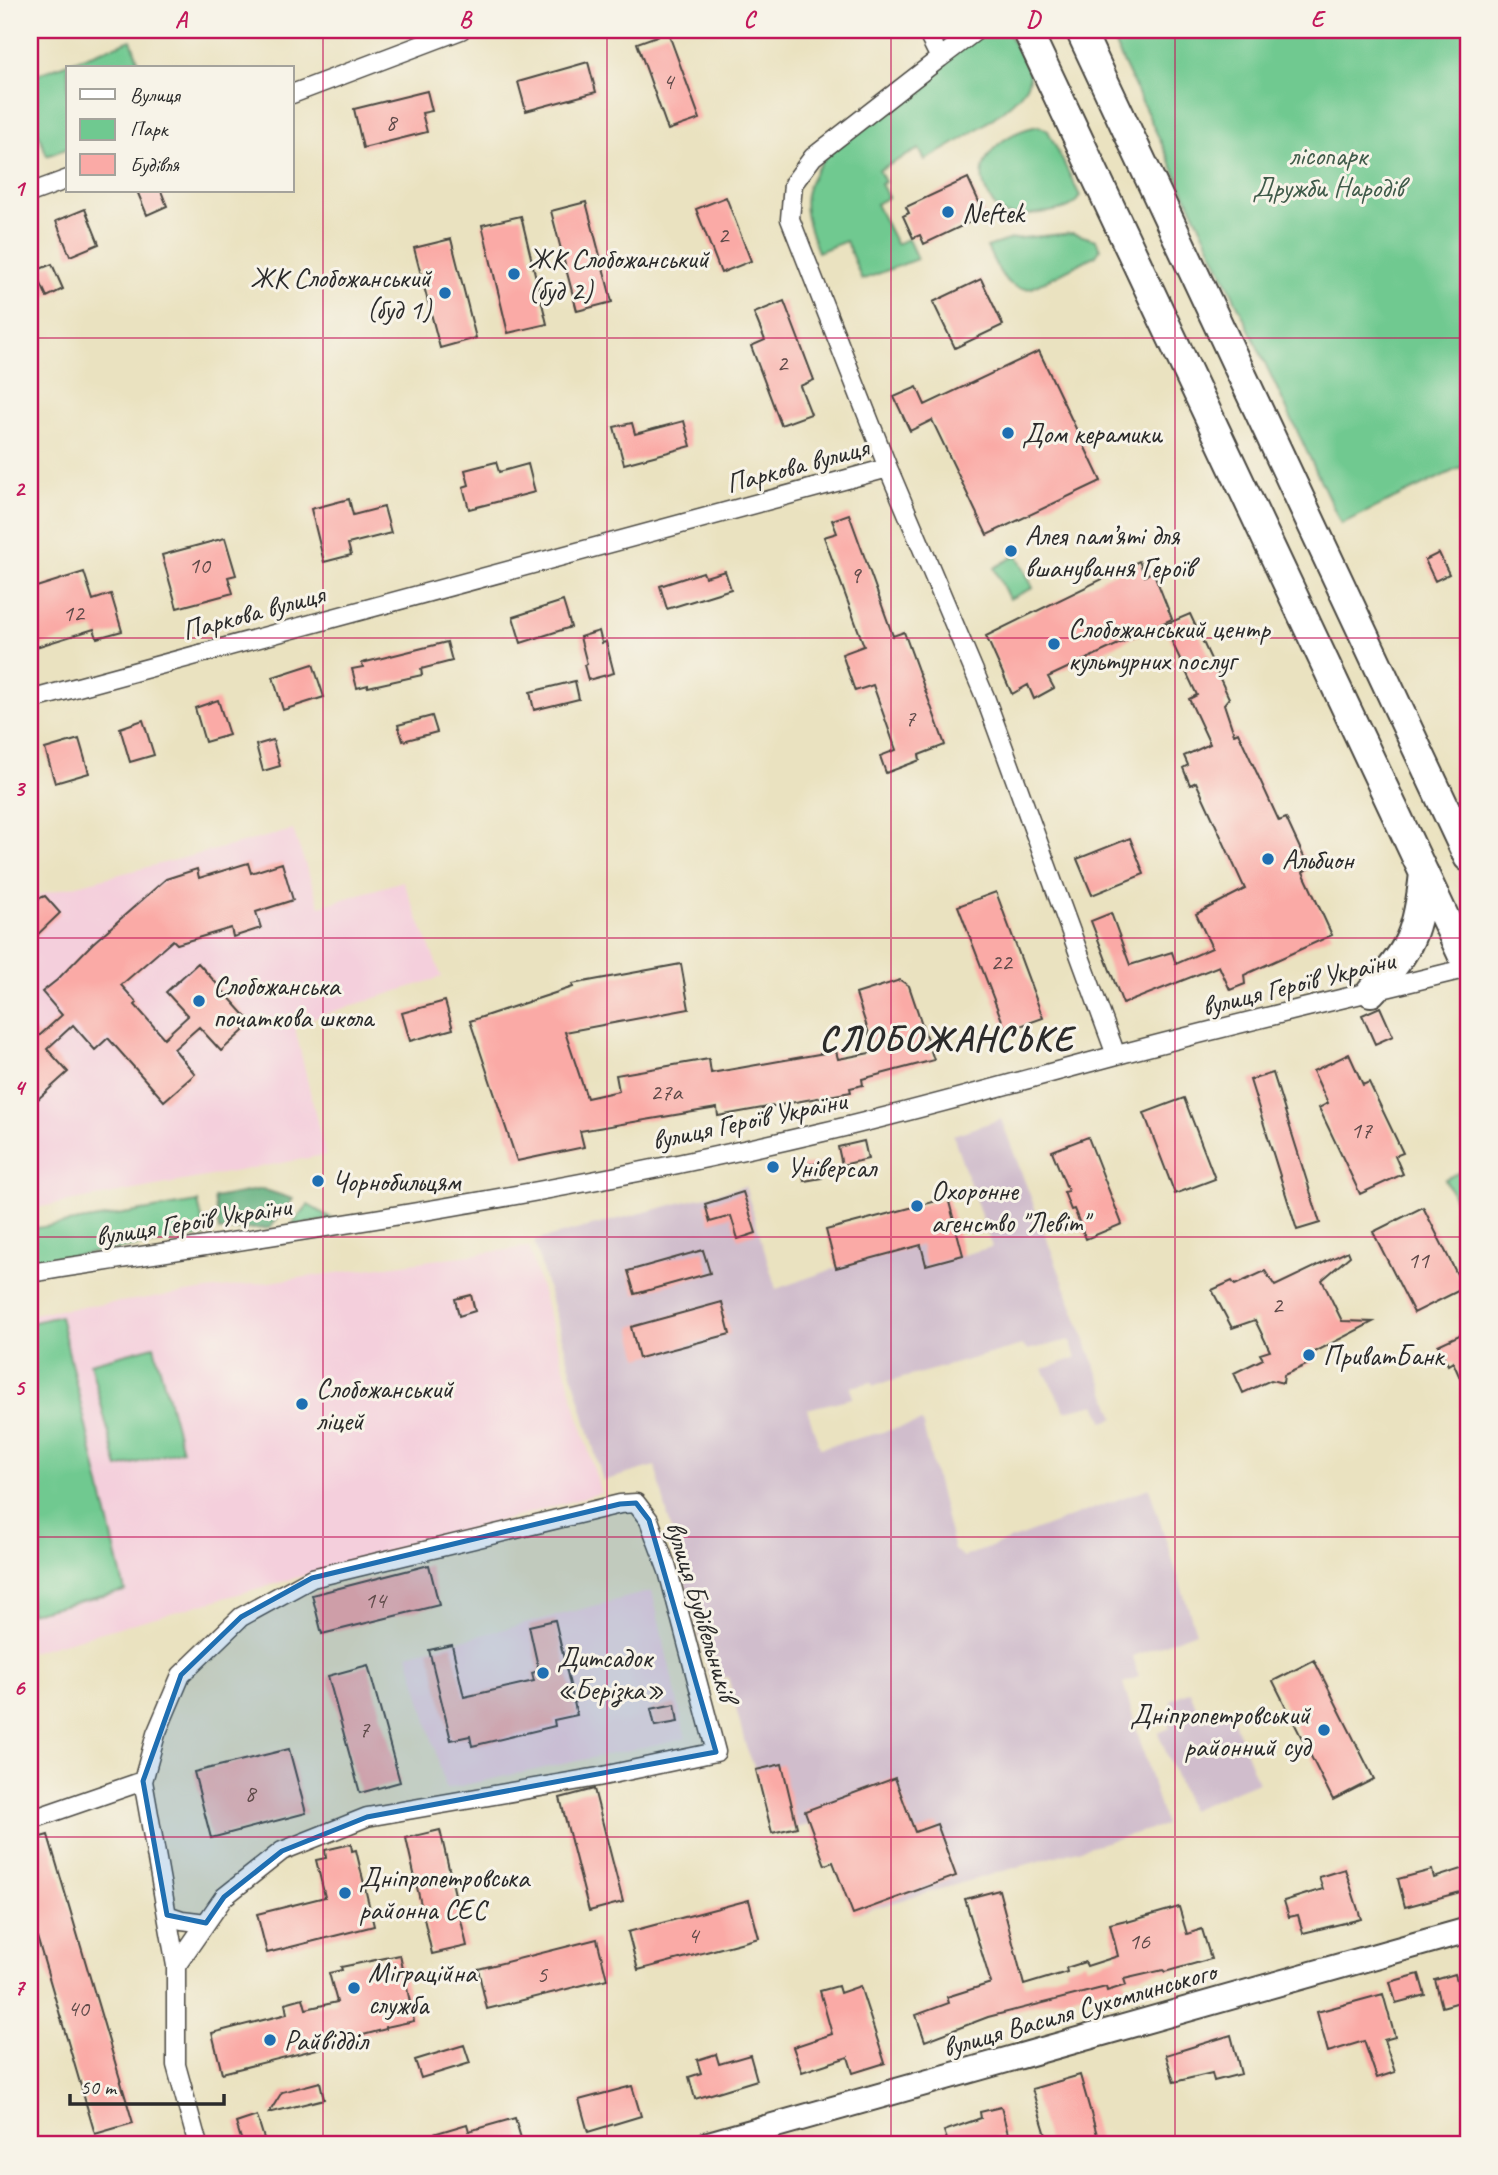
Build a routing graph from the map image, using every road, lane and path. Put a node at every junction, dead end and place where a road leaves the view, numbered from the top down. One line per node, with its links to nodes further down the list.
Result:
1 (461, 30): 7 (street)
2 (926, 30): 6 (street)
3 (977, 30): 6 (street)
4 (1027, 30): 13 (main road)
5 (1080, 30): 12 (main road)
6 (940, 58): 10 (street)
7 (294, 93)
8 (66, 180): 9 (street)
9 (30, 193)
10 (888, 468): 11 (street, Паркова вулиця); 16 (street)
11 (30, 699)
12 (1468, 857)
13 (1424, 873): 14 (main road); 15 (main road)
14 (1468, 968): 15 (street, вулиця Героїв України)
15 (1371, 992): 16 (street, вулиця Героїв України)
16 (1116, 1055): 17 (street, вулиця Героїв України)
17 (30, 1273)
18 (144, 1781): 19 (street); 20 (street, вулиця Будівельників); 21 (street, вулиця Будівельників)
19 (30, 1819)
20 (167, 1914): 21 (street); 23 (street, вулиця Будівельників)
21 (206, 1923): 23 (street, вулиця Будівельників)
22 (1468, 1930): 25 (main road, вулиця Василя Сухомлинського)
23 (176, 1966): 24 (street, вулиця Будівельників)
24 (198, 2145)
25 (705, 2145)

